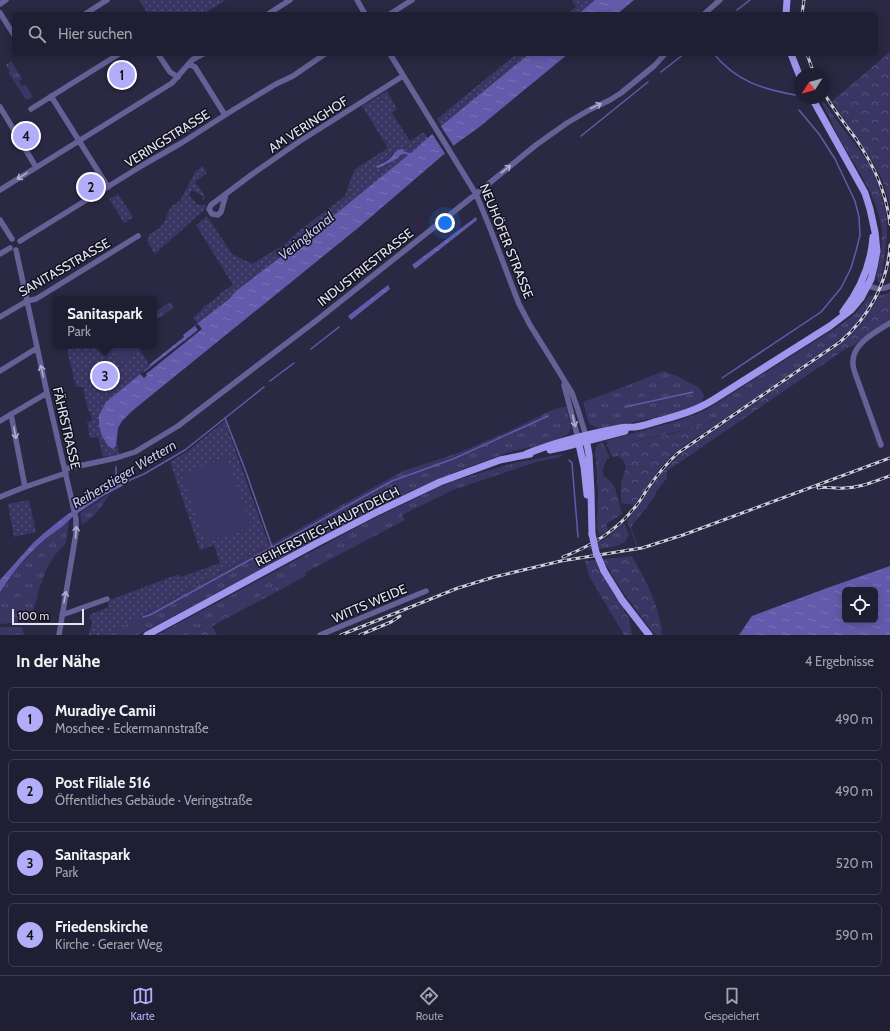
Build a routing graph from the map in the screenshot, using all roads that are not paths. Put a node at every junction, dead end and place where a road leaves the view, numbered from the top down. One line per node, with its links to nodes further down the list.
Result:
1 (6, 0): 8 (street)
2 (107, 0): 9 (street)
3 (290, 0): 10 (street)
4 (357, 0): 11 (street)
5 (412, 0): 12 (street)
6 (720, 0): 13 (street)
7 (787, 1): 14 (main road)
8 (0, 4)
9 (88, 12)
10 (271, 12)
11 (364, 12)
12 (393, 12)
13 (706, 12)
14 (786, 12)
15 (0, 13): 16 (street)
16 (12, 32)
17 (116, 56): 28 (street)
18 (159, 56): 27 (street)
19 (199, 56): 24 (street)
20 (322, 56): 32 (street, VERINGSTRASSE)
21 (391, 56): 26 (street, NEUHÖFER STRASSE)
22 (663, 56): 38 (street, INDUSTRIESTRASSE, one-way to 22)
23 (792, 56): 25 (main road)
24 (189, 64): 27 (street); 32 (street)
25 (796, 68)
26 (403, 76): 37 (street, AM VERINGHOF); 38 (street, NEUHÖFER STRASSE)
27 (178, 77): 33 (street)
28 (51, 96): 31 (street); 33 (street)
29 (815, 104): 46 (main road, REIHERSTIEG-HAUPTDEICH)
30 (0, 107): 34 (street)
31 (31, 109)
32 (225, 115): 35 (street, VERINGSTRASSE)
33 (79, 140): 34 (street); 35 (street)
34 (36, 167): 36 (street, one-way to 36)
35 (108, 187): 42 (street, VERINGSTRASSE)
36 (0, 190)
37 (226, 194)
38 (476, 194): 53 (street, NEUHÖFER STRASSE); 63 (street, INDUSTRIESTRASSE)
39 (0, 220): 41 (street)
40 (138, 236): 48 (street, SANITASSTRASSE)
41 (12, 239): 42 (street); 43 (street)
42 (20, 242): 44 (street)
43 (10, 248): 44 (street); 45 (street)
44 (16, 250): 48 (street, FÄHRSTRASSE)
45 (0, 254)
46 (865, 284): 47 (street); 57 (main road, REIHERSTIEG-HAUPTDEICH)
47 (890, 286)
48 (27, 301): 49 (street, SANITASSTRASSE); 51 (street, FÄHRSTRASSE)
49 (0, 317)
50 (890, 323): 59 (street)
51 (37, 348): 52 (street); 54 (street, FÄHRSTRASSE, one-way to 51)
52 (0, 370)
53 (562, 377): 57 (street, NEUHÖFER STRASSE); 58 (street, NEUHÖFER STRASSE, one-way to 58)
54 (47, 393): 55 (street); 63 (street, FÄHRSTRASSE)
55 (11, 414): 56 (street); 64 (street, one-way to 64)
56 (0, 421)
57 (586, 439): 58 (main road, REIHERSTIEG-HAUPTDEICH); 66 (main road, NEUHÖFER STRASSE)
58 (579, 441): 60 (main road, REIHERSTIEG-HAUPTDEICH); 61 (main road, REIHERSTIEG-HAUPTDEICH); 62 (main road, NEUHÖFER STRASSE)
59 (881, 445)
60 (564, 447): 61 (main road, REIHERSTIEG-HAUPTDEICH); 62 (main road)
61 (526, 454): 71 (main road, REIHERSTIEG-HAUPTDEICH)
62 (582, 455): 66 (main road, NEUHÖFER STRASSE)
63 (65, 471): 64 (street, INDUSTRIESTRASSE); 69 (street, FÄHRSTRASSE, one-way to 63)
64 (25, 487): 65 (street, INDUSTRIESTRASSE)
65 (0, 497)
66 (592, 534): 73 (main road, NEUHÖFER STRASSE, bridge)
67 (426, 591): 72 (street, WITTS WEIDE)
68 (107, 598): 69 (street)
69 (62, 615): 70 (street, FÄHRSTRASSE)
70 (59, 635)
71 (147, 635)
72 (320, 635)
73 (649, 635)

